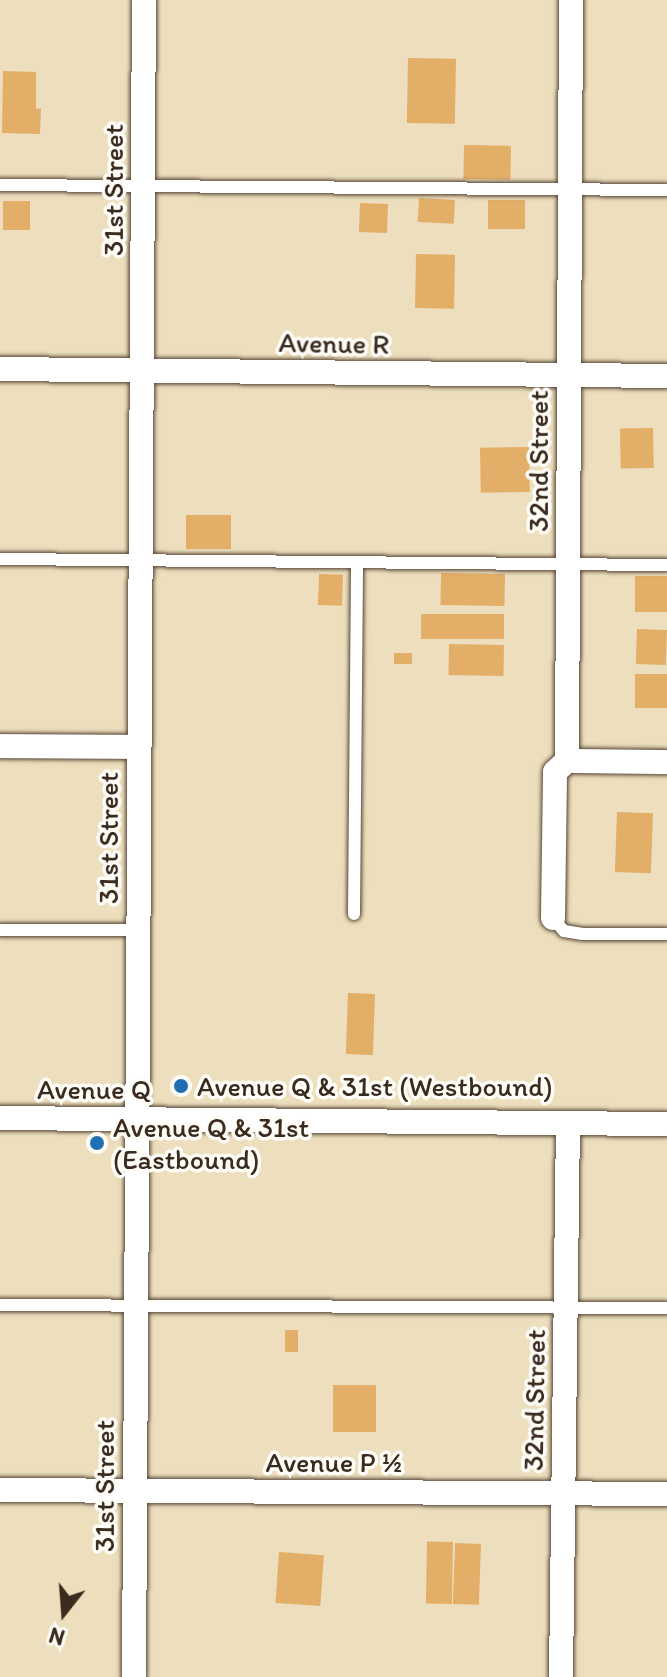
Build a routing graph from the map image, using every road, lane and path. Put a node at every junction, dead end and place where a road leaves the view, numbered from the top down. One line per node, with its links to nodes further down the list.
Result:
1 (144, 0): 4 (street, 31st Street)
2 (571, 0): 5 (street, 32nd Street)
3 (0, 185): 4 (lane)
4 (143, 186): 5 (lane); 8 (street, 31st Street)
5 (570, 189): 6 (lane); 9 (street, 32nd Street)
6 (667, 190)
7 (0, 369): 8 (street, Avenue R)
8 (142, 371): 9 (street, Avenue R); 12 (street, 31st Street)
9 (568, 375): 10 (street, Avenue R); 14 (street, 32nd Street)
10 (667, 376)
11 (0, 559): 12 (lane)
12 (140, 561): 13 (lane); 17 (street, 31st Street)
13 (357, 564): 14 (lane); 20 (lane)
14 (567, 564): 15 (lane); 18 (street, 32nd Street)
15 (667, 565)
16 (0, 746): 17 (street)
17 (139, 747): 23 (street, 31st Street)
18 (567, 761): 19 (street); 21 (street, 32nd Street)
19 (667, 762)
20 (354, 914)
21 (553, 918): 24 (lane)
22 (0, 930): 23 (lane)
23 (138, 930): 26 (street, 31st Street)
24 (667, 934)
25 (0, 1118): 26 (street, Avenue Q)
26 (136, 1119): 27 (street, Avenue Q); 30 (street, 31st Street)
27 (568, 1123): 28 (street, Avenue Q); 31 (street, 32nd Street)
28 (667, 1124)
29 (0, 1305): 30 (lane)
30 (135, 1306): 31 (lane); 34 (street, 31st Street)
31 (566, 1308): 32 (lane); 35 (street, 32nd Street)
32 (667, 1308)
33 (0, 1490): 34 (street, Avenue P ½)
34 (134, 1491): 35 (street, Avenue P ½); 37 (street, 31st Street)
35 (563, 1494): 36 (street, Avenue P ½); 38 (street, 32nd Street)
36 (667, 1494)
37 (134, 1677)
38 (561, 1677)

